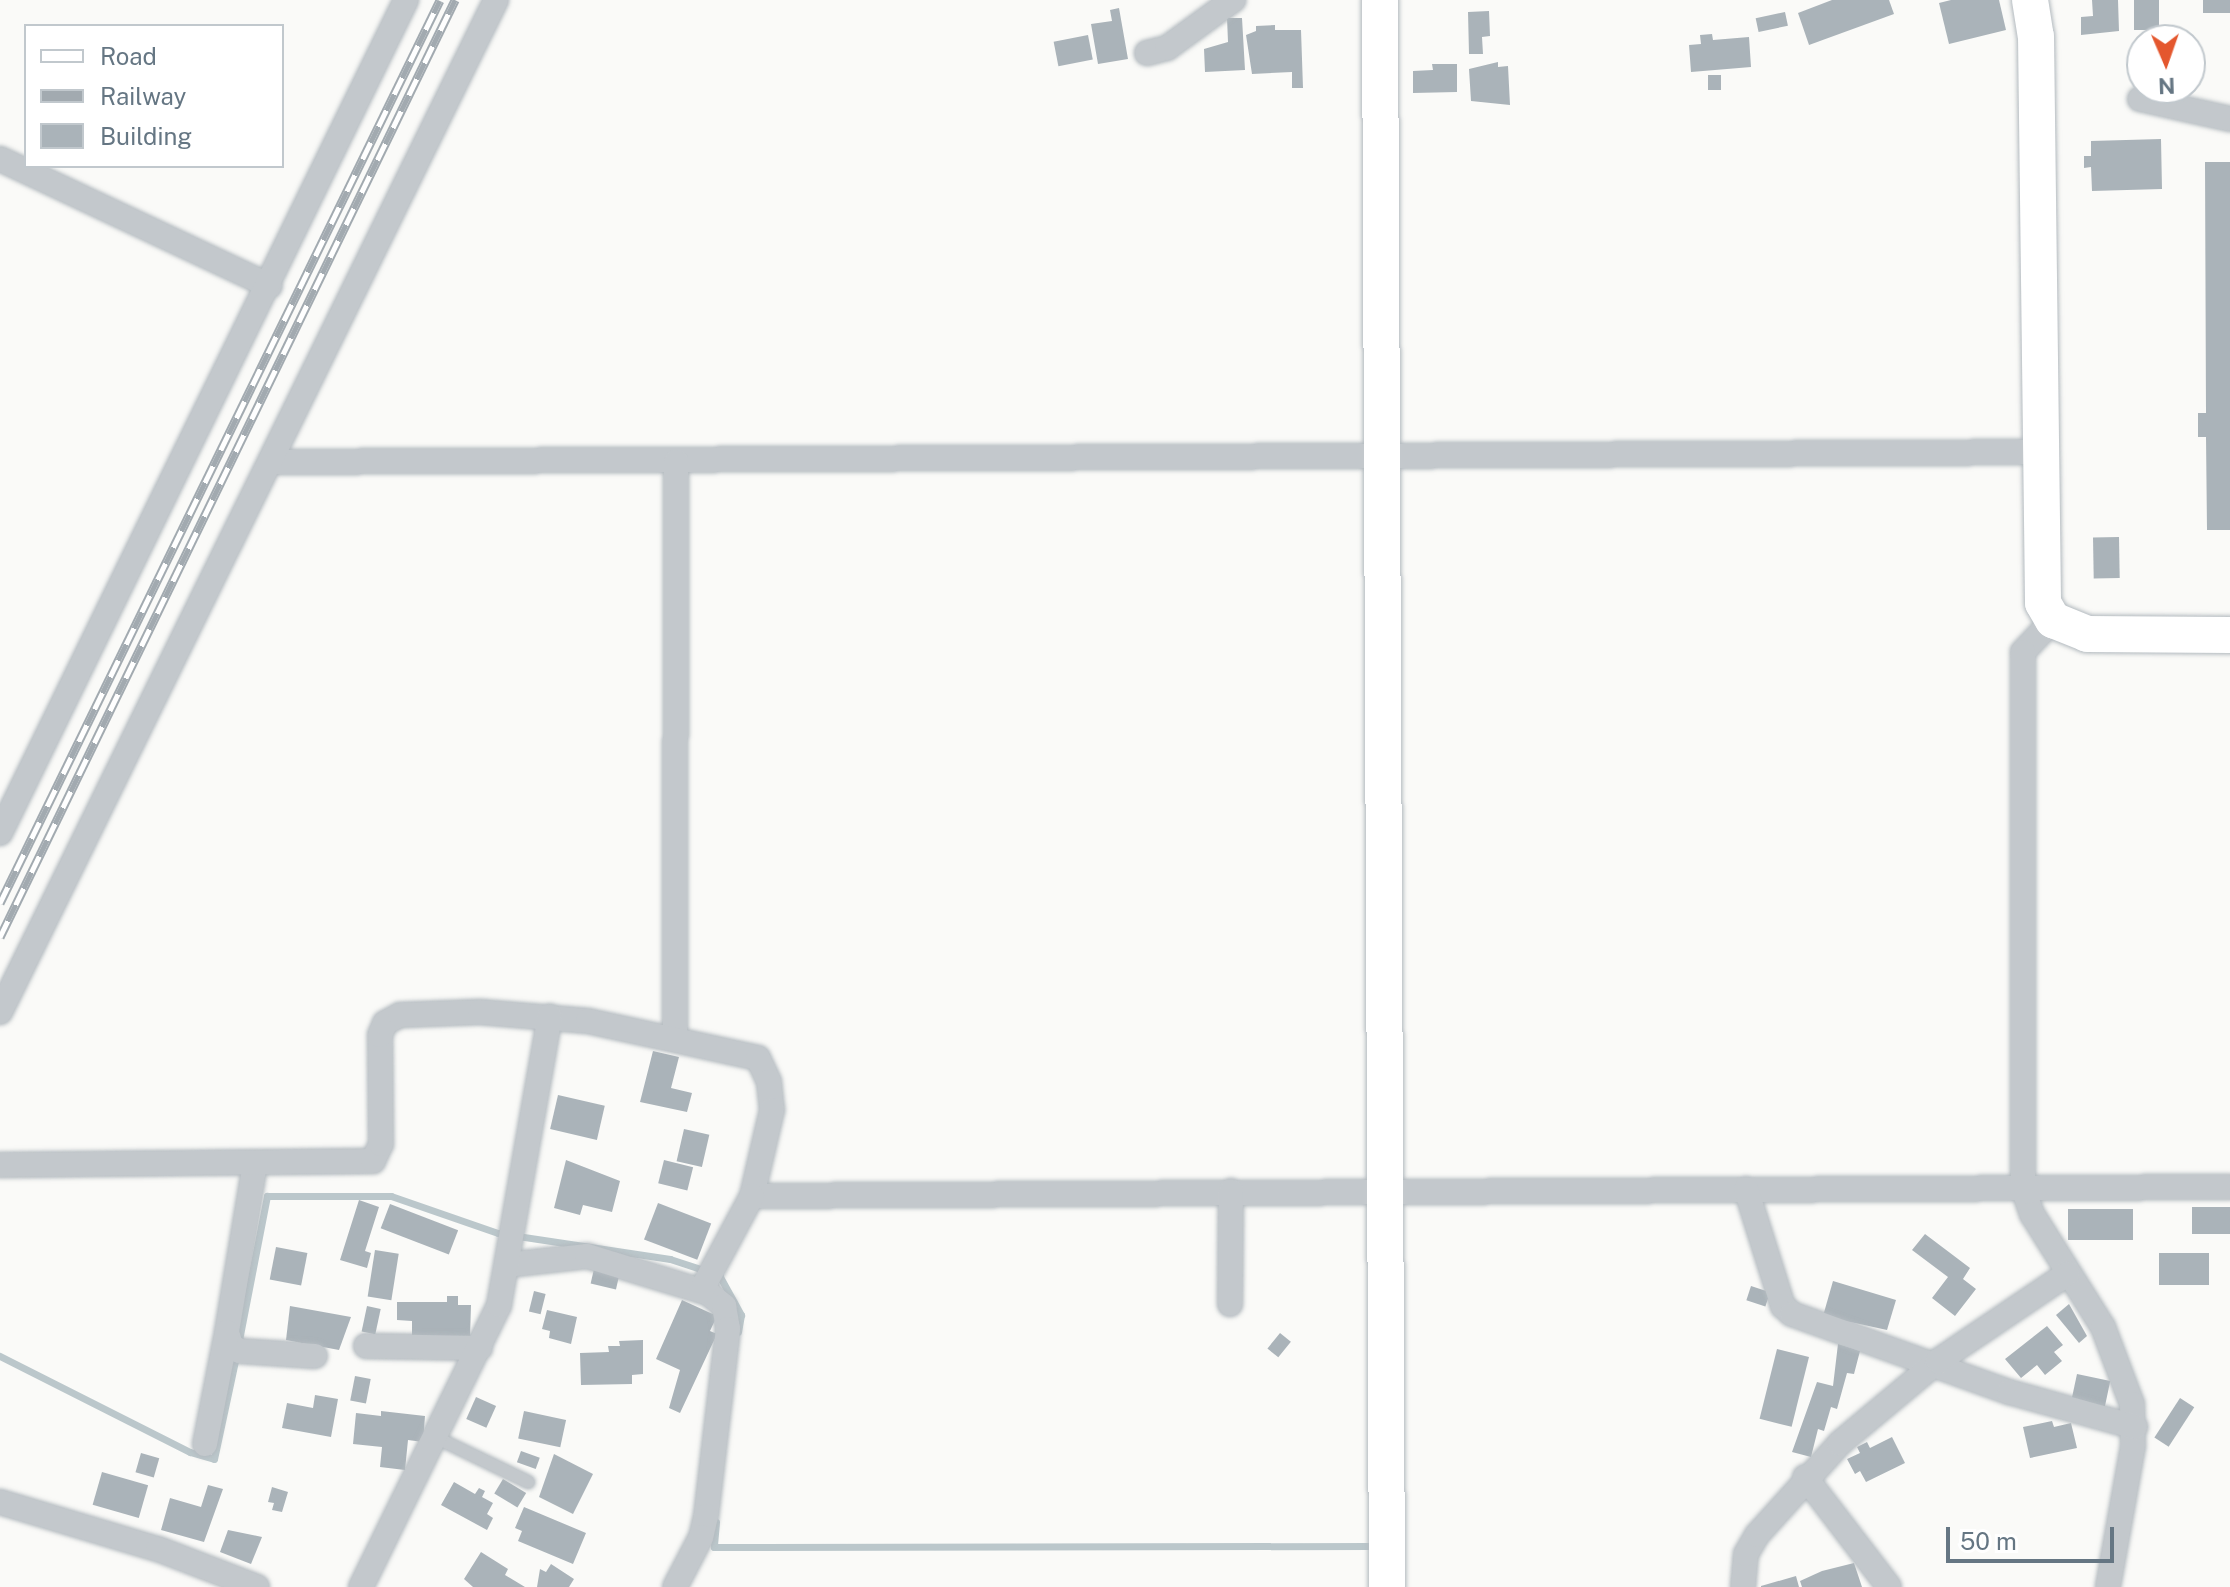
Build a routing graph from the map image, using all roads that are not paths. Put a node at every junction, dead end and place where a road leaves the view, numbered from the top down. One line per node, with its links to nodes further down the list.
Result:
1 (406, 0): 10 (street)
2 (496, 0): 13 (street)
3 (1233, 0): 6 (street)
4 (1380, 0): 12 (street)
5 (2030, 0): 11 (street)
6 (1147, 53)
7 (2162, 104): 8 (street)
8 (2230, 119)
9 (0, 159): 10 (street)
10 (270, 286): 17 (street)
11 (2040, 452): 12 (street); 15 (street)
12 (1381, 455): 14 (street); 26 (street)
13 (271, 462): 14 (street); 18 (street)
14 (676, 462): 20 (street)
15 (2053, 620): 16 (street); 24 (street)
16 (2230, 635)
17 (0, 833)
18 (0, 1012)
19 (550, 1016): 20 (street); 21 (street); 29 (street)
20 (675, 1039): 28 (street)
21 (255, 1164): 22 (street); 33 (street)
22 (0, 1165)
23 (2230, 1187): 24 (street)
24 (2023, 1188): 25 (street); 30 (street)
25 (1746, 1189): 26 (street); 37 (street)
26 (1386, 1190): 27 (street); 47 (street)
27 (1231, 1191): 28 (street); 32 (street)
28 (752, 1196): 31 (street)
29 (510, 1245): 31 (street); 35 (street)
30 (2067, 1274): 37 (street); 38 (street)
31 (701, 1291): 46 (street)
32 (1230, 1304)
33 (227, 1332): 36 (street); 40 (street)
34 (366, 1346): 35 (street)
35 (480, 1348): 39 (street)
36 (315, 1356)
37 (1935, 1363): 38 (street); 41 (street)
38 (2135, 1427): 50 (street)
39 (433, 1436): 42 (lane); 45 (street)
40 (205, 1444)
41 (1805, 1477): 48 (street); 49 (street)
42 (528, 1482)
43 (0, 1502): 44 (street)
44 (257, 1587)
45 (361, 1587)
46 (675, 1587)
47 (1387, 1587)
48 (1743, 1587)
49 (1889, 1587)
50 (2108, 1587)

